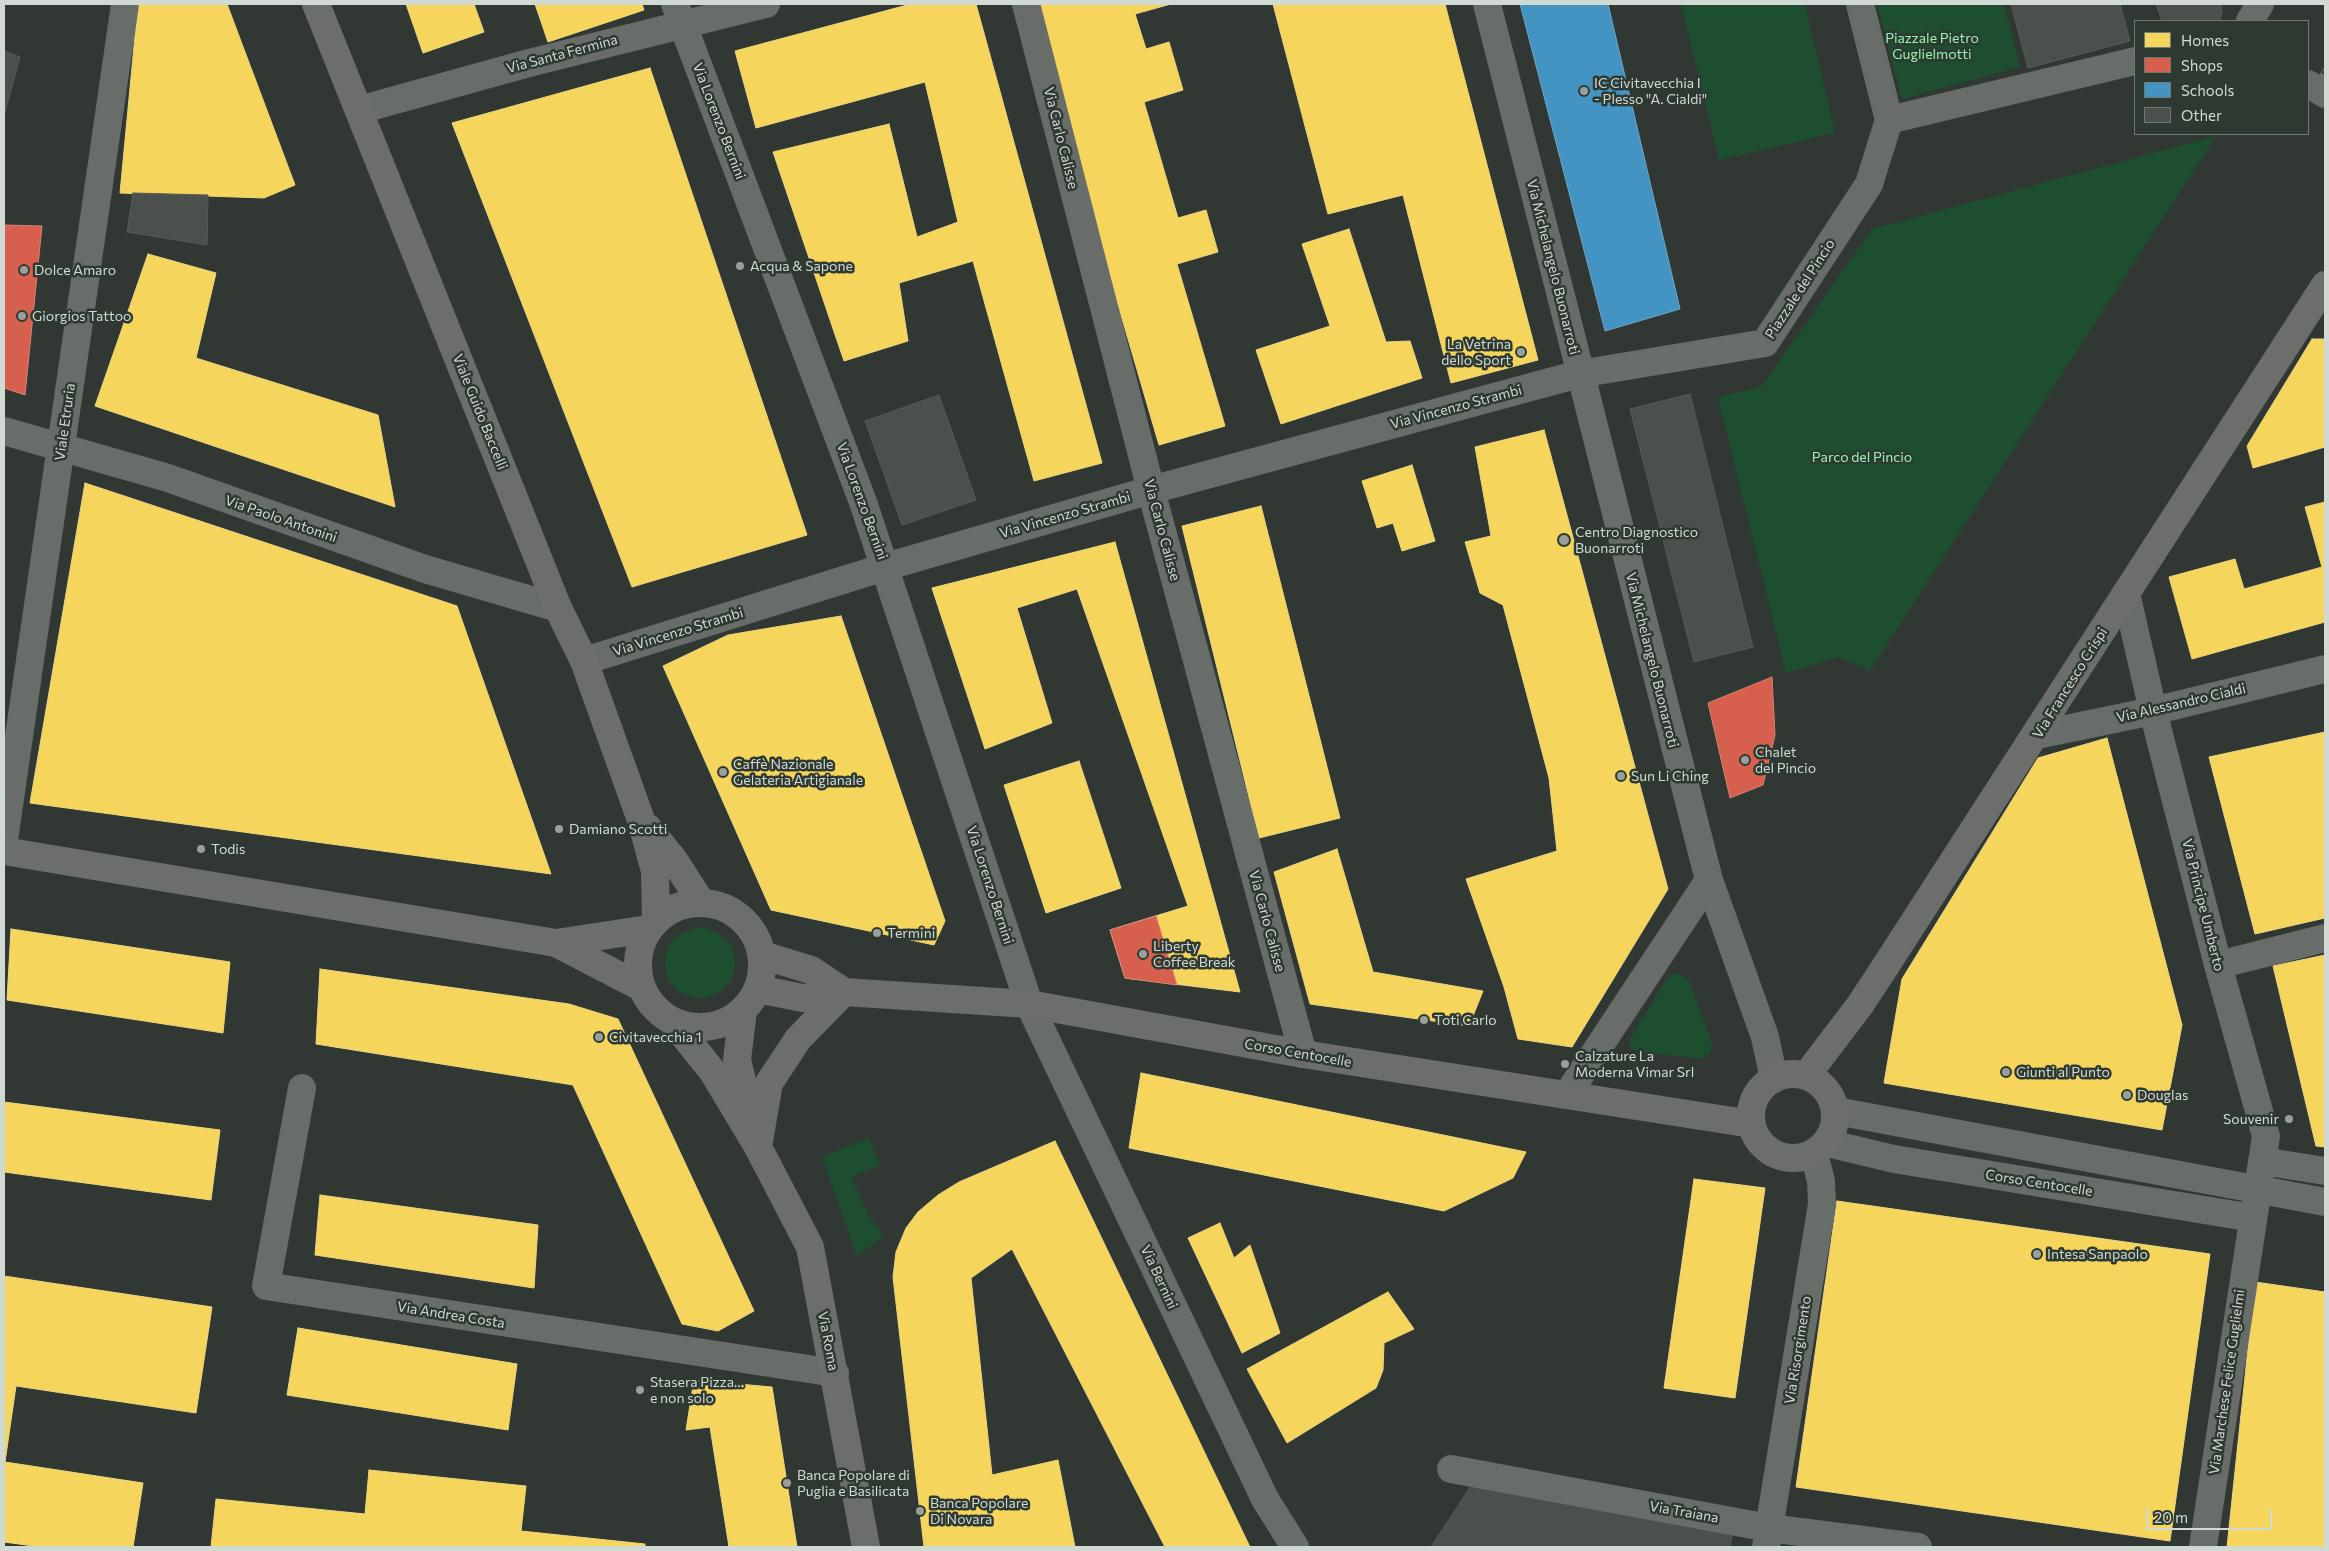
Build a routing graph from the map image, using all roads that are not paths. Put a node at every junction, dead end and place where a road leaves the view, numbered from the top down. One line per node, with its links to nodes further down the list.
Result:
1 (125, 4): 16 (street, Viale Etruria)
2 (316, 4): 11 (street, Viale Guido Baccelli)
3 (766, 4): 7 (street, Via Santa Fermina)
4 (1026, 4): 17 (street, Via Carlo Calisse)
5 (1487, 4): 14 (street, Via Michelangelo Buonarroti)
6 (1860, 4): 12 (street)
7 (679, 14): 11 (street, Via Santa Fermina); 18 (street, Via Lorenzo Bernini)
8 (2134, 62): 12 (street)
9 (2309, 85): 10 (street)
10 (2325, 94)
11 (359, 110): 20 (street, Viale Guido Baccelli)
12 (1889, 120): 14 (street, Piazzale del Pincio)
13 (2325, 285): 19 (street, Via Francesco Crispi)
14 (1579, 374): 17 (street, Via Vincenzo Strambi); 28 (street, Via Michelangelo Buonarroti)
15 (4, 431): 16 (street, Via Paolo Antonini)
16 (62, 447): 20 (street, Via Paolo Antonini); 26 (street, Viale Etruria)
17 (1152, 490): 18 (street, Via Vincenzo Strambi); 40 (street, Via Carlo Calisse)
18 (885, 567): 21 (street, Via Vincenzo Strambi); 38 (street, Via Lorenzo Bernini)
19 (2126, 593): 23 (street, Via Principe Umberto); 24 (street, Via Francesco Crispi)
20 (558, 608): 21 (street, Viale Guido Baccelli)
21 (584, 661): 25 (street, Viale Guido Baccelli)
22 (2325, 668): 23 (street, Via Alessandro Cialdi)
23 (2153, 710): 24 (street, Via Alessandro Cialdi); 34 (street, Via Principe Umberto)
24 (2037, 735): 41 (street, Via Francesco Crispi)
25 (642, 820): 29 (street); 30 (street)
26 (4, 840)
27 (4, 851): 32 (street)
28 (1709, 880): 42 (street, Via Michelangelo Buonarroti); 44 (street)
29 (701, 902): 30 (street); 33 (street)
30 (652, 925): 32 (street); 35 (street)
31 (2325, 938): 34 (street)
32 (556, 943): 35 (street)
33 (762, 955): 36 (street); 37 (street)
34 (2218, 965): 49 (street, Via Principe Umberto)
35 (641, 987): 39 (street)
36 (844, 992): 37 (street, Corso Centocelle); 38 (street, Corso Centocelle); 47 (street)
37 (750, 1000): 39 (street); 47 (street)
38 (1029, 1004): 40 (street, Corso Centocelle); 58 (street, Via Bernini)
39 (673, 1022): 47 (street)
40 (1303, 1054): 44 (street, Corso Centocelle)
41 (1806, 1076): 42 (street); 45 (street)
42 (1774, 1079): 46 (street)
43 (302, 1088): 54 (street, Via Andrea Costa)
44 (1567, 1095): 46 (street, Corso Centocelle)
45 (1836, 1110): 48 (street); 51 (street)
46 (1752, 1124): 48 (street)
47 (758, 1146): 54 (street, Via Roma)
48 (1820, 1148): 53 (street, Corso Centocelle); 56 (street, Via Risorgimento)
49 (2262, 1161): 50 (street); 51 (street, Via Principe Umberto)
50 (2325, 1171)
51 (2256, 1189): 52 (street); 53 (street, Via Principe Umberto)
52 (2325, 1202)
53 (2253, 1218): 60 (street, Via Marchese Felice Guglielmi)
54 (834, 1374): 57 (street, Via Roma)
55 (1450, 1470): 56 (street, Via Traiana)
56 (1767, 1537): 59 (street, Via Traiana)
57 (866, 1547)
58 (1295, 1547)
59 (1918, 1547)
60 (2203, 1547)

